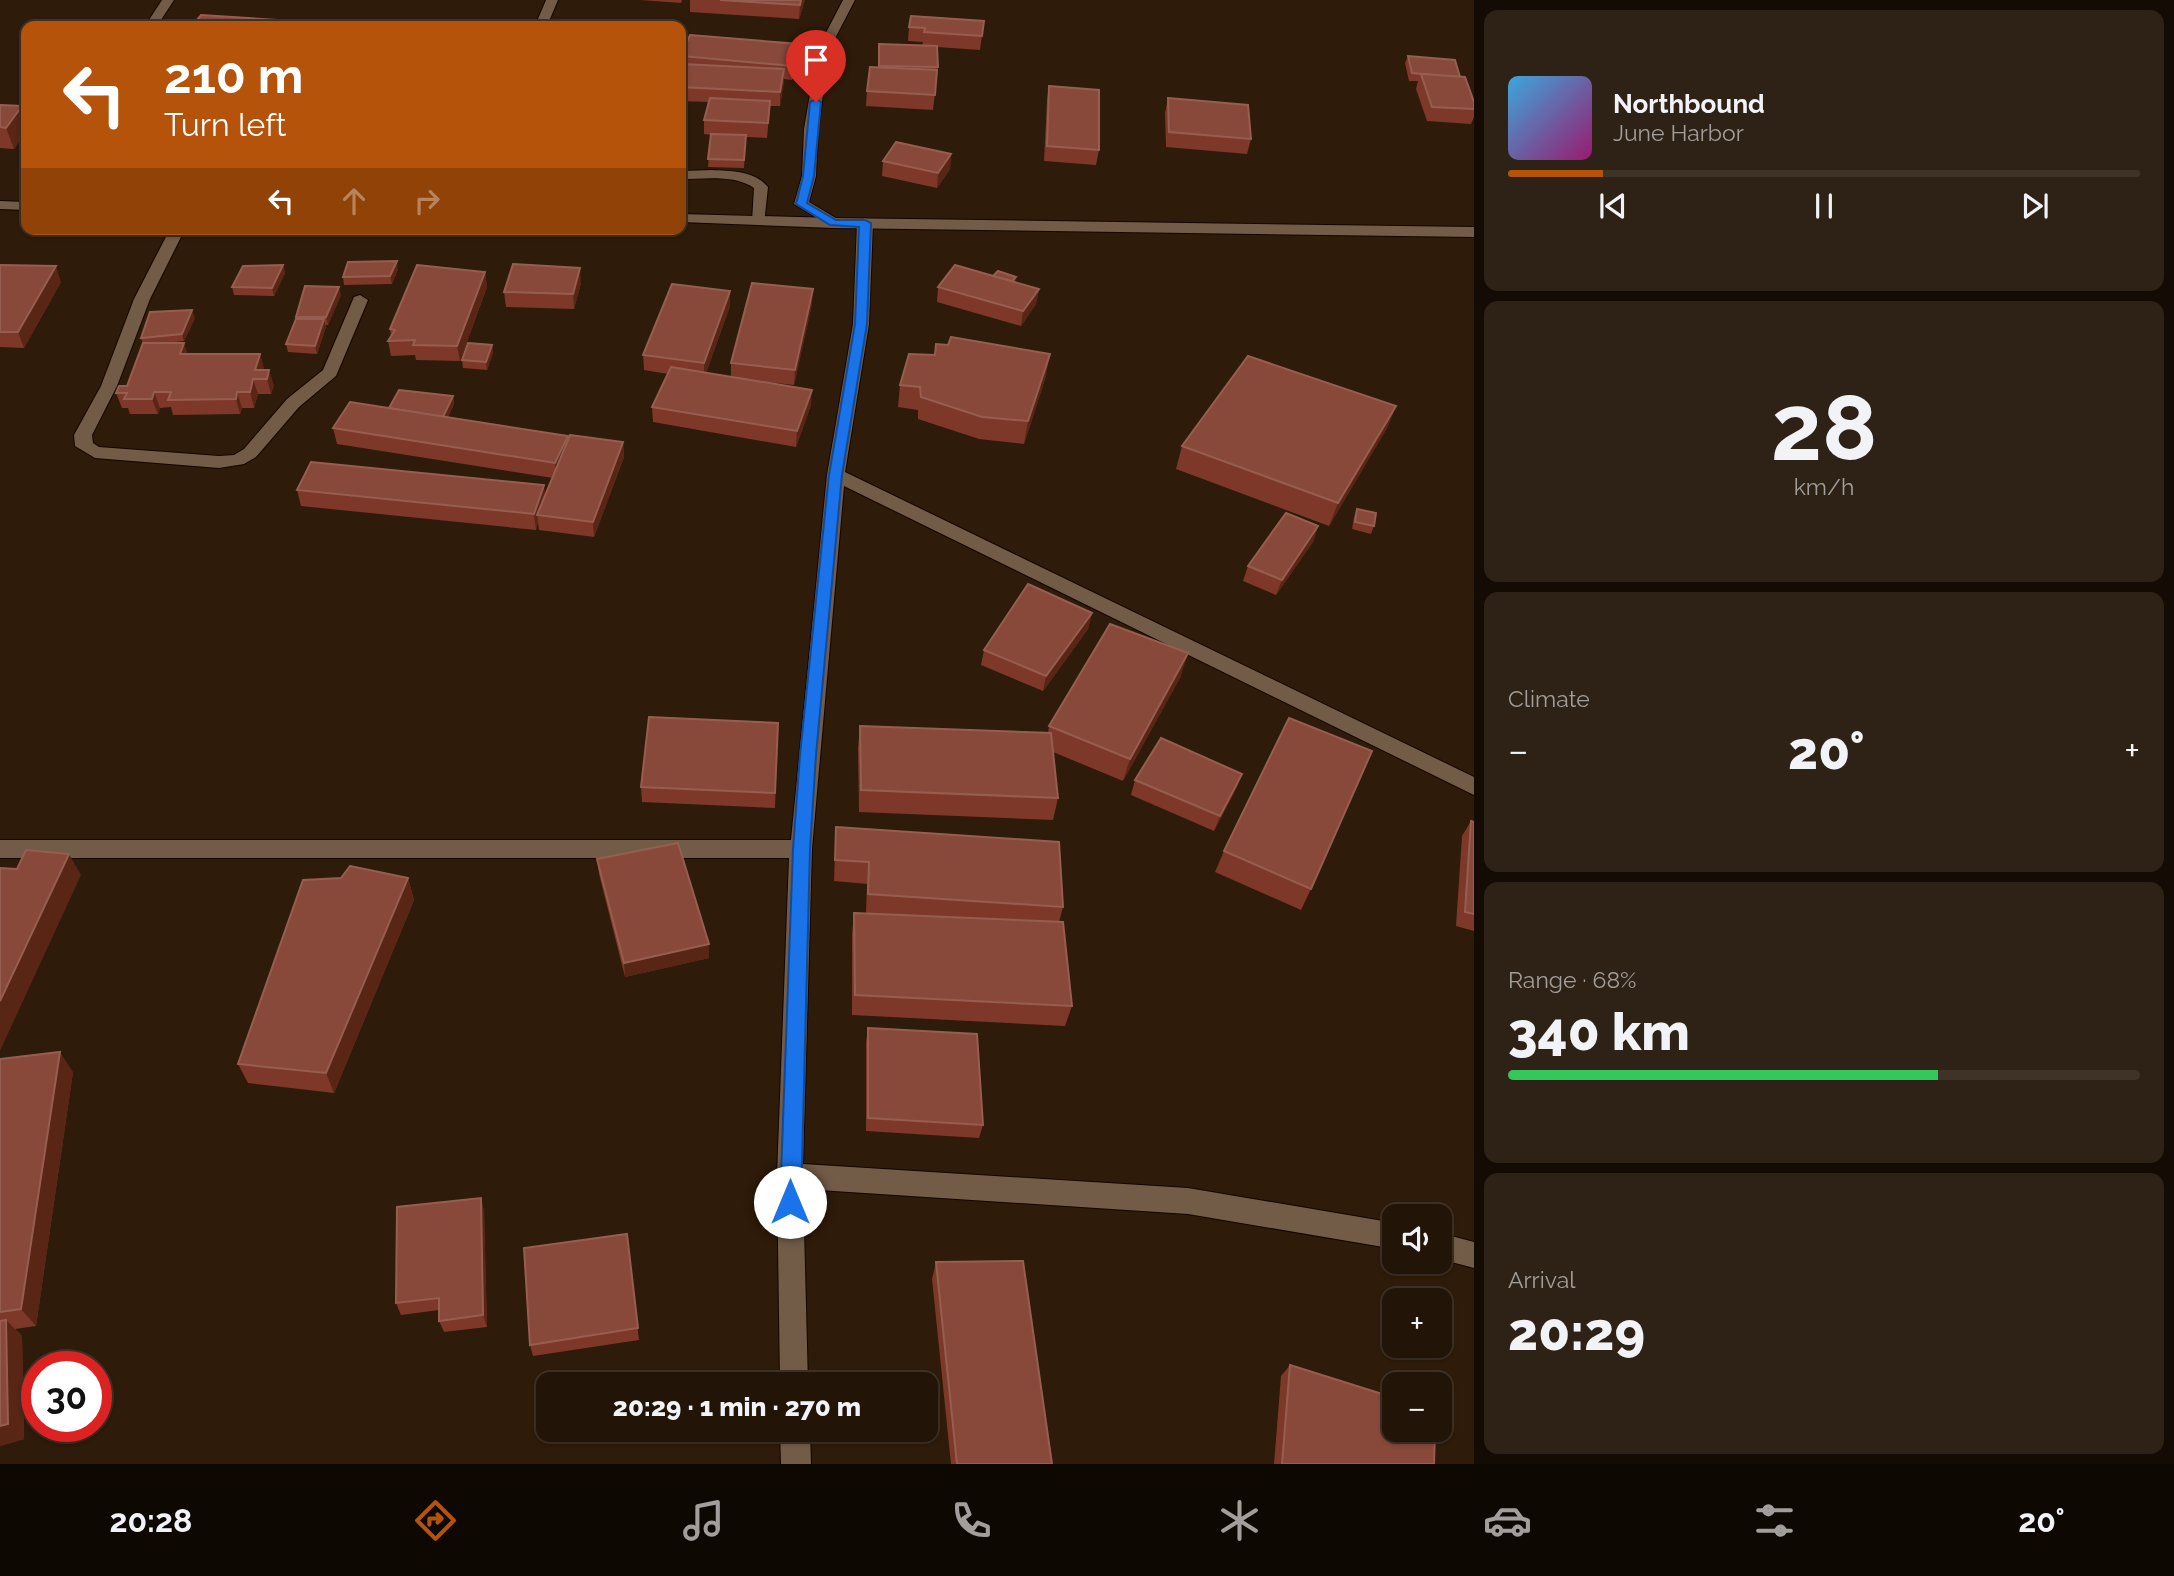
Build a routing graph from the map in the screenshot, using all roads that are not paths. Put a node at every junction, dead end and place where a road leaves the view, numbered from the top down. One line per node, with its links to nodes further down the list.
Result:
1 (168, 0): 4 (street)
2 (552, 0): 5 (street)
3 (849, 0): 11 (street)
4 (154, 21)
5 (543, 21)
6 (686, 175): 10 (street)
7 (0, 205): 8 (street)
8 (21, 206)
9 (686, 218): 10 (street)
10 (760, 221): 11 (street)
11 (834, 223): 12 (street)
12 (865, 223): 13 (street); 16 (street)
13 (1474, 232)
14 (175, 235): 15 (street)
15 (360, 300)
16 (836, 475): 17 (street); 19 (street)
17 (1474, 787)
18 (0, 849): 19 (street)
19 (801, 849): 20 (street)
20 (790, 1177): 21 (street); 24 (street)
21 (1382, 1234)
22 (1452, 1249): 23 (street)
23 (1474, 1255)
24 (794, 1372)
25 (795, 1442): 26 (street)
26 (796, 1464)

